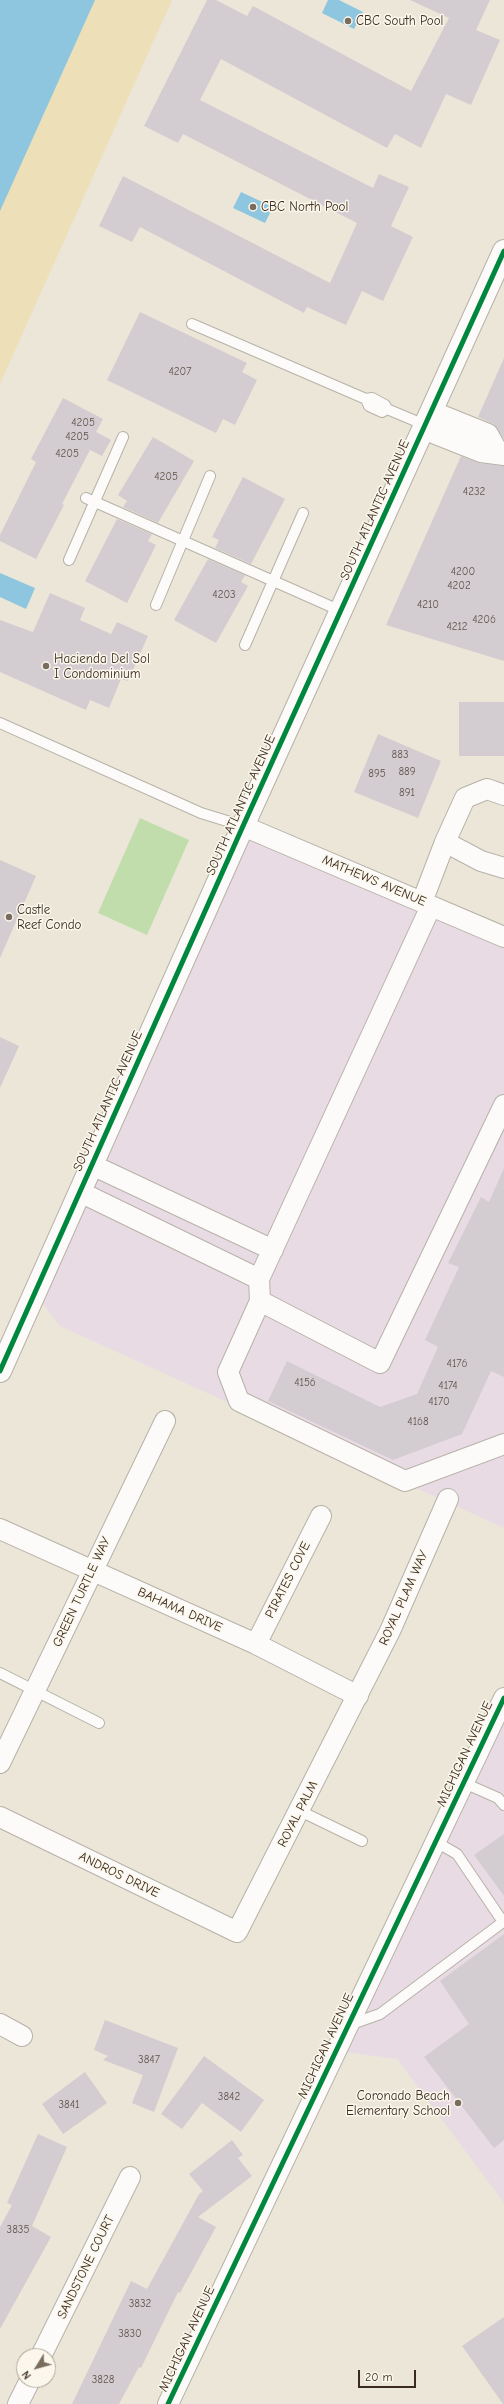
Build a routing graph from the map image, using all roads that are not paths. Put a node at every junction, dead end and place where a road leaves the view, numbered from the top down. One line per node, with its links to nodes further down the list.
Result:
1 (504, 250): 3 (street, SOUTH ATLANTIC AVENUE)
2 (192, 324): 3 (lane)
3 (427, 422): 5 (street); 13 (street, SOUTH ATLANTIC AVENUE)
4 (123, 437): 7 (lane)
5 (502, 454)
6 (210, 476): 9 (lane)
7 (90, 500): 9 (lane); 10 (lane)
8 (303, 513): 11 (lane)
9 (183, 541): 11 (lane); 12 (lane)
10 (69, 560)
11 (273, 581): 13 (lane); 14 (lane)
12 (156, 605)
13 (341, 611): 17 (street, SOUTH ATLANTIC AVENUE)
14 (245, 645)
15 (0, 723): 17 (lane)
16 (504, 795): 18 (street)
17 (243, 826): 20 (street, MATHEWS AVENUE); 23 (street, SOUTH ATLANTIC AVENUE)
18 (445, 842): 19 (street); 20 (street)
19 (504, 868)
20 (427, 904): 21 (street, MATHEWS AVENUE); 25 (street)
21 (504, 937)
22 (504, 1105): 27 (street)
23 (92, 1165): 24 (street, SOUTH ATLANTIC AVENUE); 25 (street)
24 (80, 1192): 26 (street); 28 (street, SOUTH ATLANTIC AVENUE)
25 (273, 1250): 26 (street)
26 (260, 1279): 27 (street)
27 (260, 1301): 30 (street)
28 (0, 1371)
29 (165, 1422): 34 (street, GREEN TURTLE WAY)
30 (504, 1444)
31 (448, 1499): 38 (street, ROYAL PLAM WAY)
32 (321, 1516): 35 (street, PIRATES COVE)
33 (0, 1529): 34 (street, BAHAMA DRIVE)
34 (92, 1570): 35 (street, BAHAMA DRIVE); 37 (street, GREEN TURTLE WAY)
35 (256, 1644): 38 (street, BAHAMA DRIVE)
36 (0, 1673): 37 (lane)
37 (36, 1691): 40 (lane); 41 (street, GREEN TURTLE WAY)
38 (358, 1696): 44 (street, ROYAL PALM)
39 (504, 1698): 42 (street, MICHIGAN AVENUE)
40 (99, 1723)
41 (0, 1763)
42 (464, 1783): 43 (lane); 47 (street, MICHIGAN AVENUE)
43 (504, 1806)
44 (300, 1811): 46 (lane); 48 (street, ROYAL PALM)
45 (0, 1817): 48 (street, ANDROS DRIVE)
46 (362, 1841)
47 (436, 1842): 50 (street, MICHIGAN AVENUE); 50 (lane)
48 (238, 1932)
49 (0, 2024): 51 (street)
50 (349, 2024): 56 (street, MICHIGAN AVENUE)
51 (22, 2036)
52 (130, 2177): 53 (street, SANDSTONE COURT)
53 (46, 2348)
54 (26, 2388): 55 (street)
55 (18, 2404)
56 (168, 2404)

